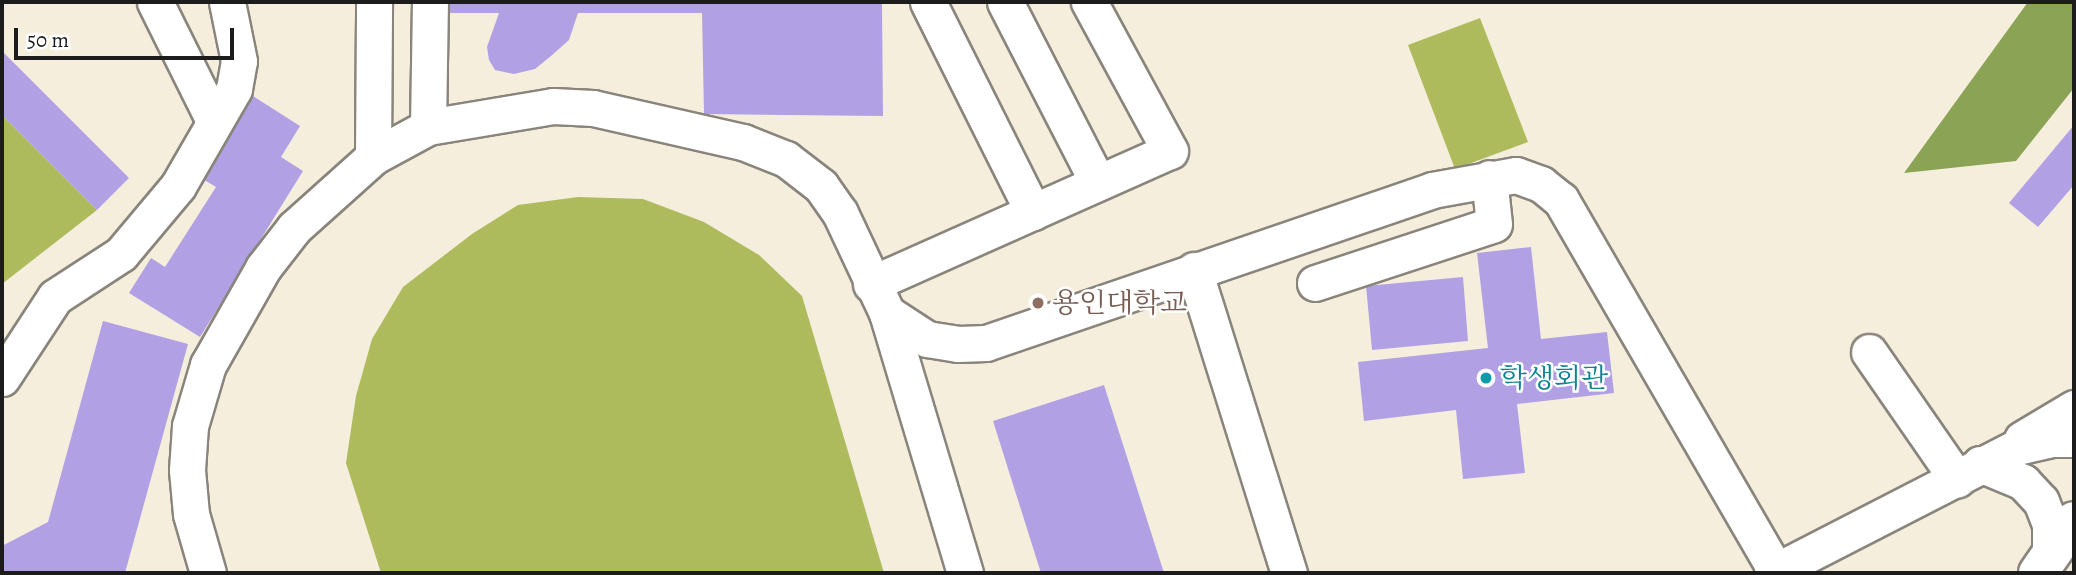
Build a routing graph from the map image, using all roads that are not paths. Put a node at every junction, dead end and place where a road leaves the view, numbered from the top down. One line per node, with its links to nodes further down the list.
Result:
1 (155, 2): 8 (street)
2 (228, 2): 8 (street)
3 (374, 2): 10 (street)
4 (430, 2): 9 (street)
5 (928, 2): 13 (street)
6 (1005, 2): 12 (street)
7 (1088, 2): 12 (street)
8 (214, 121): 18 (street)
9 (428, 127): 10 (street); 16 (street)
10 (373, 156): 25 (street)
11 (1489, 178): 14 (street); 15 (street); 24 (street)
12 (1098, 183): 13 (street)
13 (1032, 212): 16 (street)
14 (1194, 270): 16 (street); 27 (street)
15 (1315, 283)
16 (879, 299): 26 (street)
17 (1869, 352): 21 (street)
18 (2, 378)
19 (2074, 408): 21 (street)
20 (2074, 439): 21 (street)
21 (1969, 472): 23 (street); 24 (street)
22 (2074, 521): 23 (main road)
23 (2044, 564)
24 (1774, 572)
25 (208, 573)
26 (965, 573)
27 (1289, 573)

